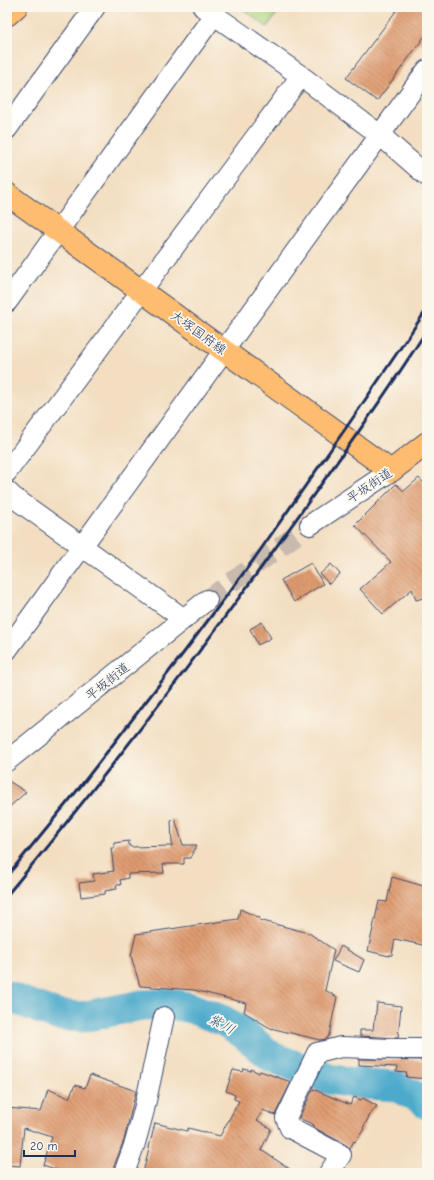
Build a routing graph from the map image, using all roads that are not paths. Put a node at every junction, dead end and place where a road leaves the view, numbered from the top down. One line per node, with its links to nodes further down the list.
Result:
1 (16, 7): 4 (main road)
2 (94, 7): 7 (street)
3 (209, 11): 6 (street); 11 (street)
4 (7, 15)
5 (427, 70): 8 (street)
6 (301, 76): 8 (street); 12 (street)
7 (7, 129)
8 (380, 135): 9 (street); 14 (street)
9 (427, 176)
10 (7, 194): 11 (main road, 大塚国府線)
11 (59, 231): 12 (main road, 大塚国府線); 13 (street)
12 (142, 291): 14 (main road, 大塚国府線); 17 (street)
13 (7, 302)
14 (225, 350): 16 (main road, 大塚国府線); 20 (street)
15 (427, 444): 16 (main road, 平坂街道)
16 (391, 471): 19 (street, 平坂街道)
17 (7, 472)
18 (7, 491): 20 (street)
19 (310, 525)
20 (81, 546): 22 (street); 23 (street)
21 (207, 600): 22 (street, 平坂街道)
22 (184, 619): 24 (street, 平坂街道)
23 (7, 650)
24 (9, 754)
25 (164, 1017): 27 (street)
26 (427, 1049): 28 (street)
27 (124, 1173)
28 (329, 1173)

